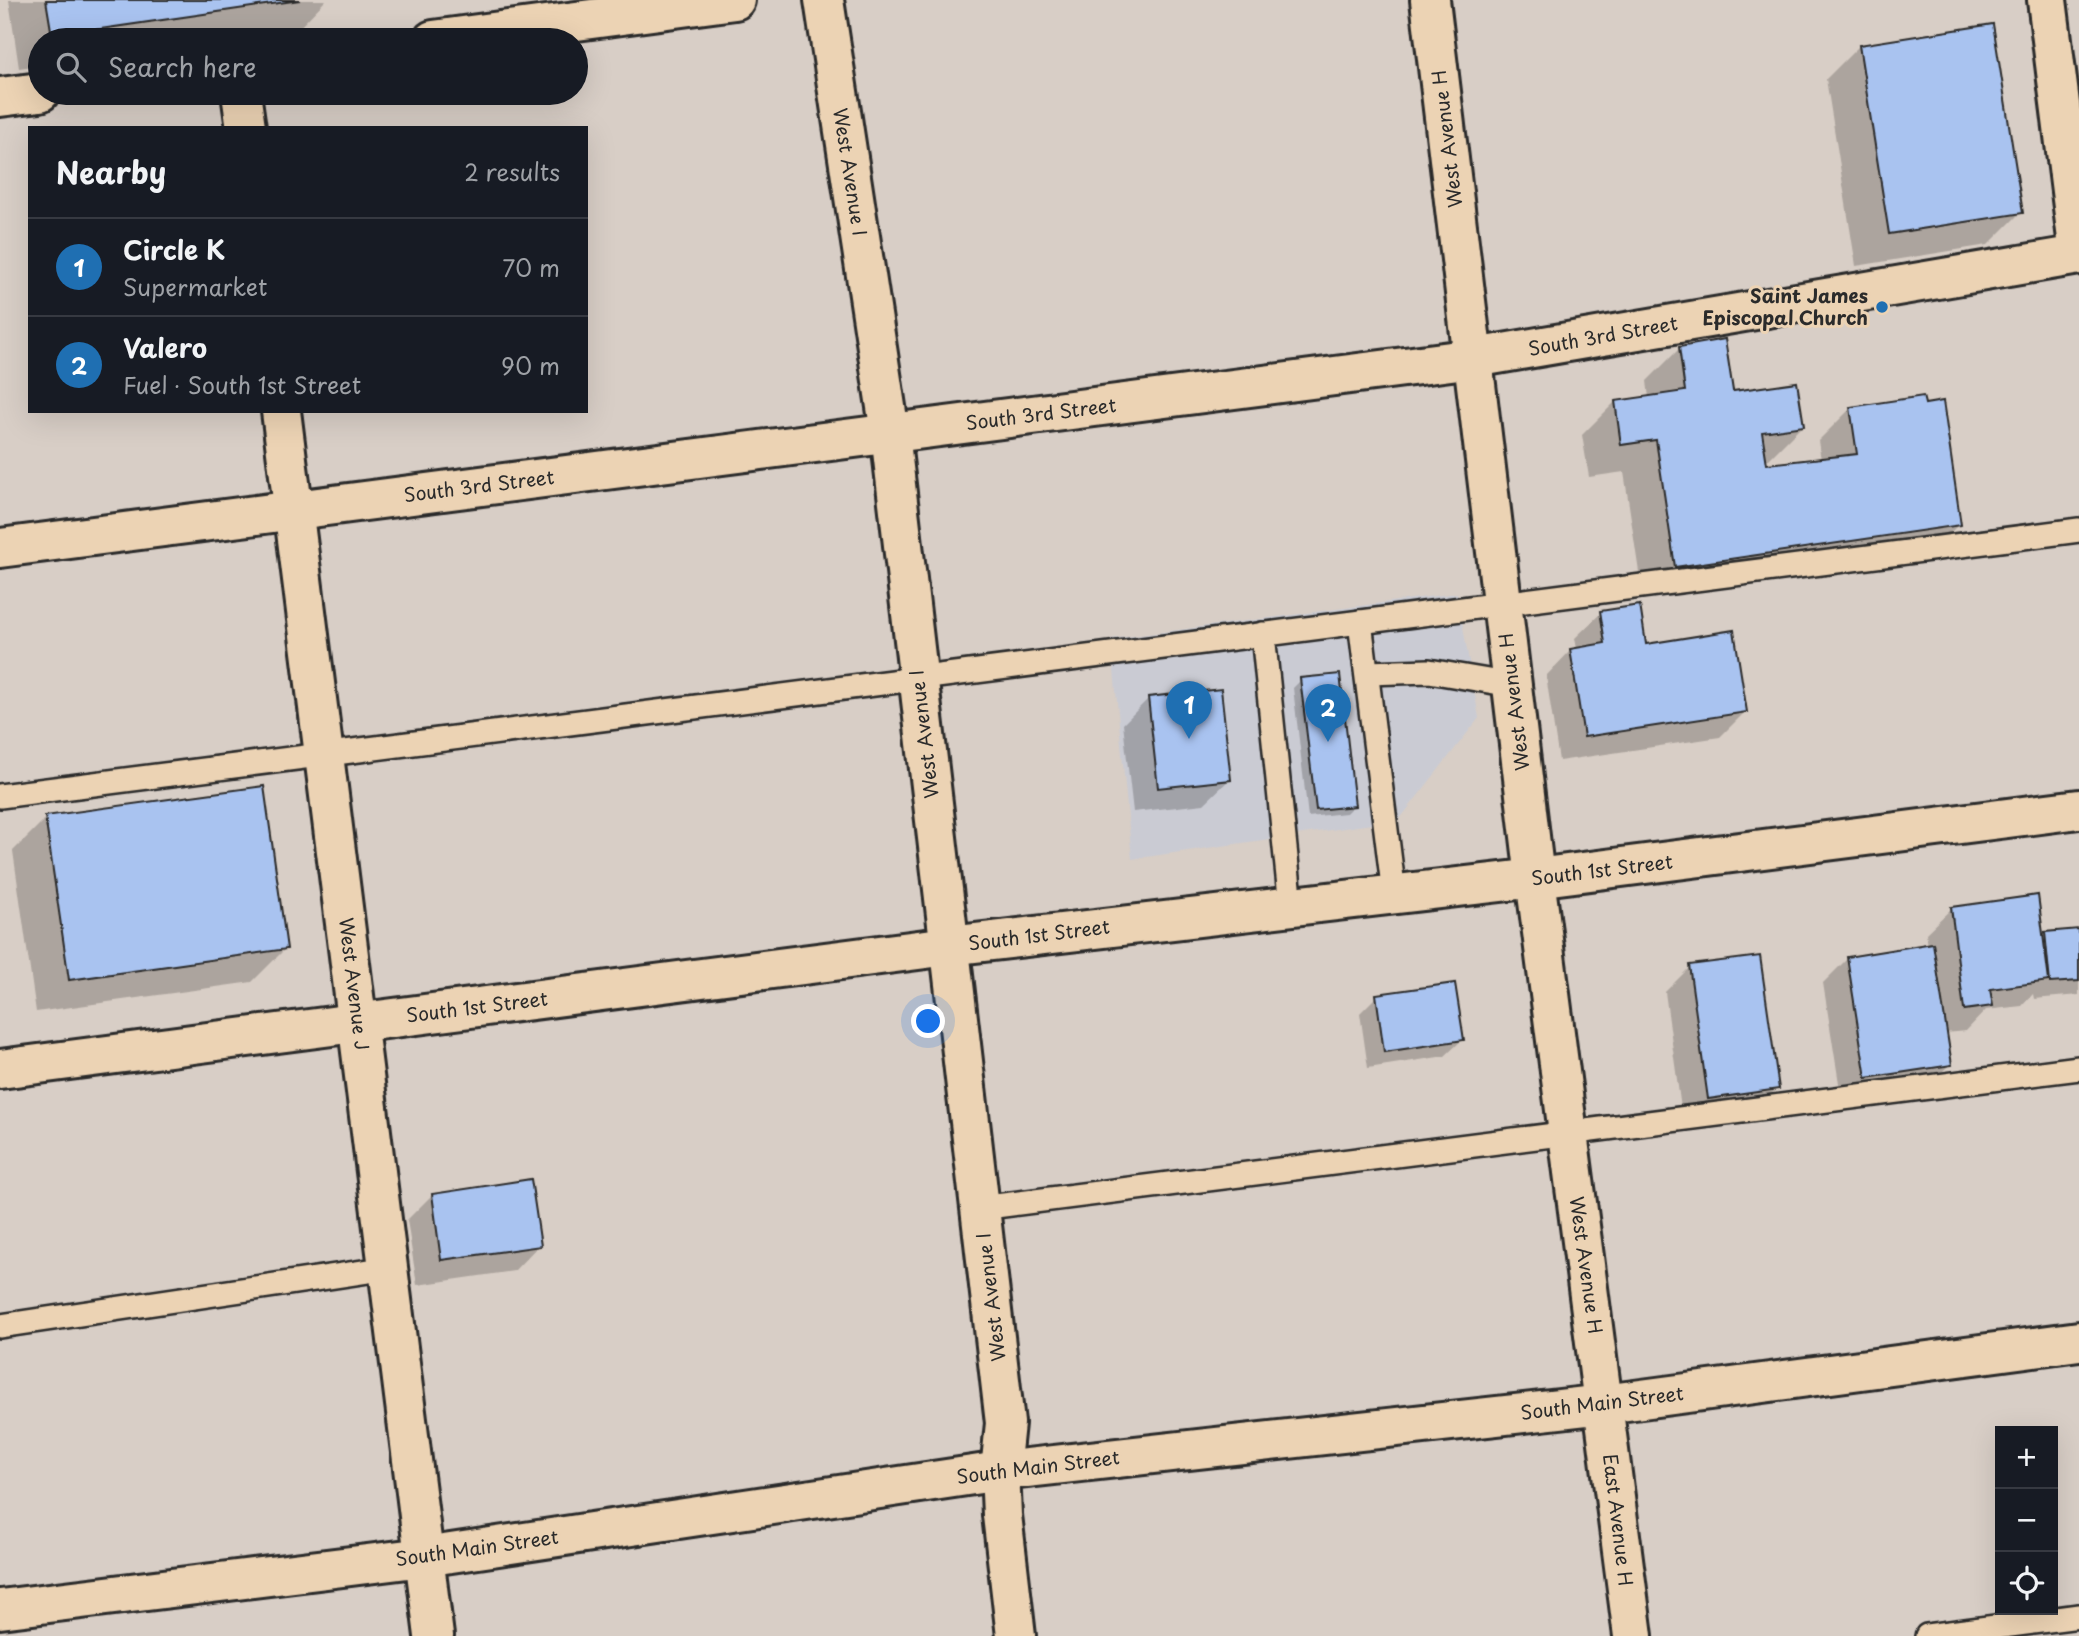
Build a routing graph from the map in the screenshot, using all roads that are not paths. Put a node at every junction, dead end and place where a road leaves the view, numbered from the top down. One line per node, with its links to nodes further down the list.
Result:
1 (735, 0): 5 (street)
2 (824, 0): 13 (street, West Avenue I)
3 (1430, 0): 11 (street, West Avenue H)
4 (2047, 0): 10 (street)
5 (524, 28)
6 (28, 94): 7 (street)
7 (0, 97)
8 (243, 105): 9 (street)
9 (246, 126)
10 (2079, 255): 11 (street, South 3rd Street)
11 (1474, 358): 13 (street, South 3rd Street); 17 (street, West Avenue H)
12 (281, 413): 14 (street, West Avenue J)
13 (890, 433): 14 (street, South 3rd Street); 21 (street, West Avenue I)
14 (294, 510): 16 (street, South 3rd Street); 23 (street, West Avenue J)
15 (2079, 530): 17 (lane)
16 (0, 548)
17 (1503, 604): 18 (lane); 22 (street, West Avenue H)
18 (1360, 622): 19 (lane); 20 (lane)
19 (1263, 634): 21 (lane); 28 (lane)
20 (1367, 673): 22 (lane); 27 (lane)
21 (918, 678): 23 (lane); 29 (street, West Avenue I)
22 (1512, 685): 26 (street, West Avenue H)
23 (325, 755): 24 (lane); 30 (street, West Avenue J)
24 (0, 796)
25 (2079, 808): 26 (street, South 1st Street)
26 (1535, 878): 27 (street, South 1st Street); 33 (street, West Avenue H)
27 (1394, 894): 28 (street, South 1st Street)
28 (1291, 906): 29 (street, South 1st Street)
29 (949, 946): 30 (street, South 1st Street); 34 (street, West Avenue I)
30 (359, 1022): 32 (street, South 1st Street); 35 (street, West Avenue J)
31 (2079, 1068): 33 (lane)
32 (0, 1069)
33 (1568, 1133): 34 (lane); 38 (street, West Avenue H)
34 (980, 1208): 39 (street, West Avenue I)
35 (389, 1268): 36 (lane); 40 (street, West Avenue J)
36 (0, 1326)
37 (2079, 1341): 38 (street, South Main Street)
38 (1604, 1404): 39 (street, South Main Street); 45 (street, East Avenue H)
39 (1000, 1471): 40 (street, South Main Street); 44 (street, West Avenue I)
40 (424, 1557): 41 (street, South Main Street); 43 (street, West Avenue J)
41 (0, 1609)
42 (2079, 1616): 46 (lane)
43 (434, 1636)
44 (1016, 1636)
45 (1633, 1636)
46 (1927, 1636)

